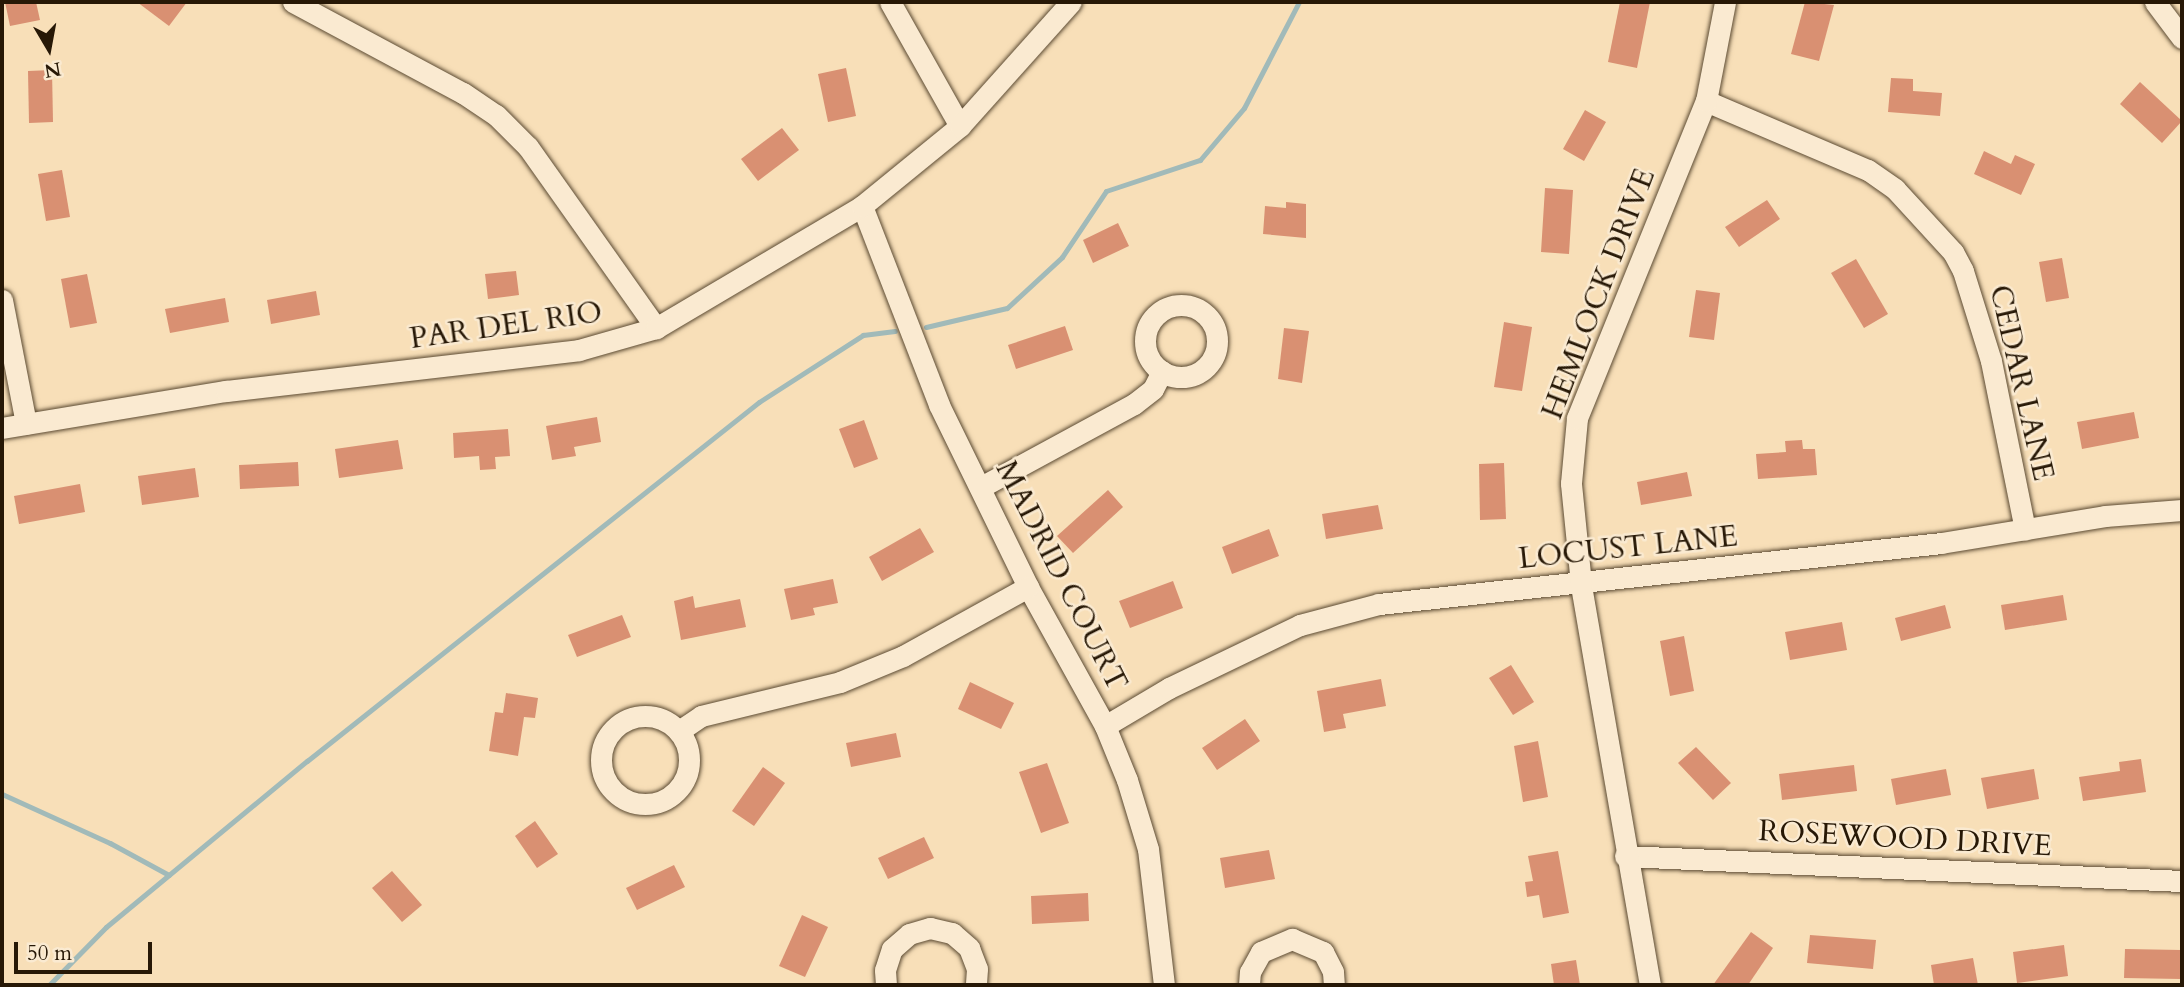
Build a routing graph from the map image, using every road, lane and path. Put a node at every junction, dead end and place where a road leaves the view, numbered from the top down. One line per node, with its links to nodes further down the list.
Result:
1 (293, 2): 11 (street)
2 (890, 2): 8 (street)
3 (1071, 2): 8 (street, PAR DEL RIO)
4 (1725, 2): 7 (street, HEMLOCK DRIVE)
5 (2155, 2): 6 (street)
6 (2182, 38)
7 (1706, 101): 17 (street, CEDAR LANE); 18 (street, HEMLOCK DRIVE)
8 (960, 126): 9 (street, PAR DEL RIO)
9 (862, 206): 11 (street, PAR DEL RIO); 15 (street, MADRID COURT)
10 (2, 300): 13 (street)
11 (656, 328): 13 (street, PAR DEL RIO)
12 (1161, 372): 15 (street)
13 (26, 424): 14 (street, PAR DEL RIO)
14 (2, 428)
15 (981, 487): 19 (street, MADRID COURT)
16 (2182, 510): 17 (street, LOCUST LANE)
17 (2025, 530): 18 (street, LOCUST LANE)
18 (1581, 584): 20 (street, LOCUST LANE); 22 (street, HEMLOCK DRIVE)
19 (1028, 587): 20 (street, MADRID COURT); 21 (street)
20 (1105, 726): 26 (street, MADRID COURT)
21 (679, 731): 21 (street)
22 (1625, 856): 23 (street, ROSEWOOD DRIVE); 29 (street, HEMLOCK DRIVE)
23 (2182, 881)
24 (886, 985): 25 (street)
25 (976, 985)
26 (1164, 985)
27 (1249, 985): 28 (street)
28 (1334, 985)
29 (1650, 985)

